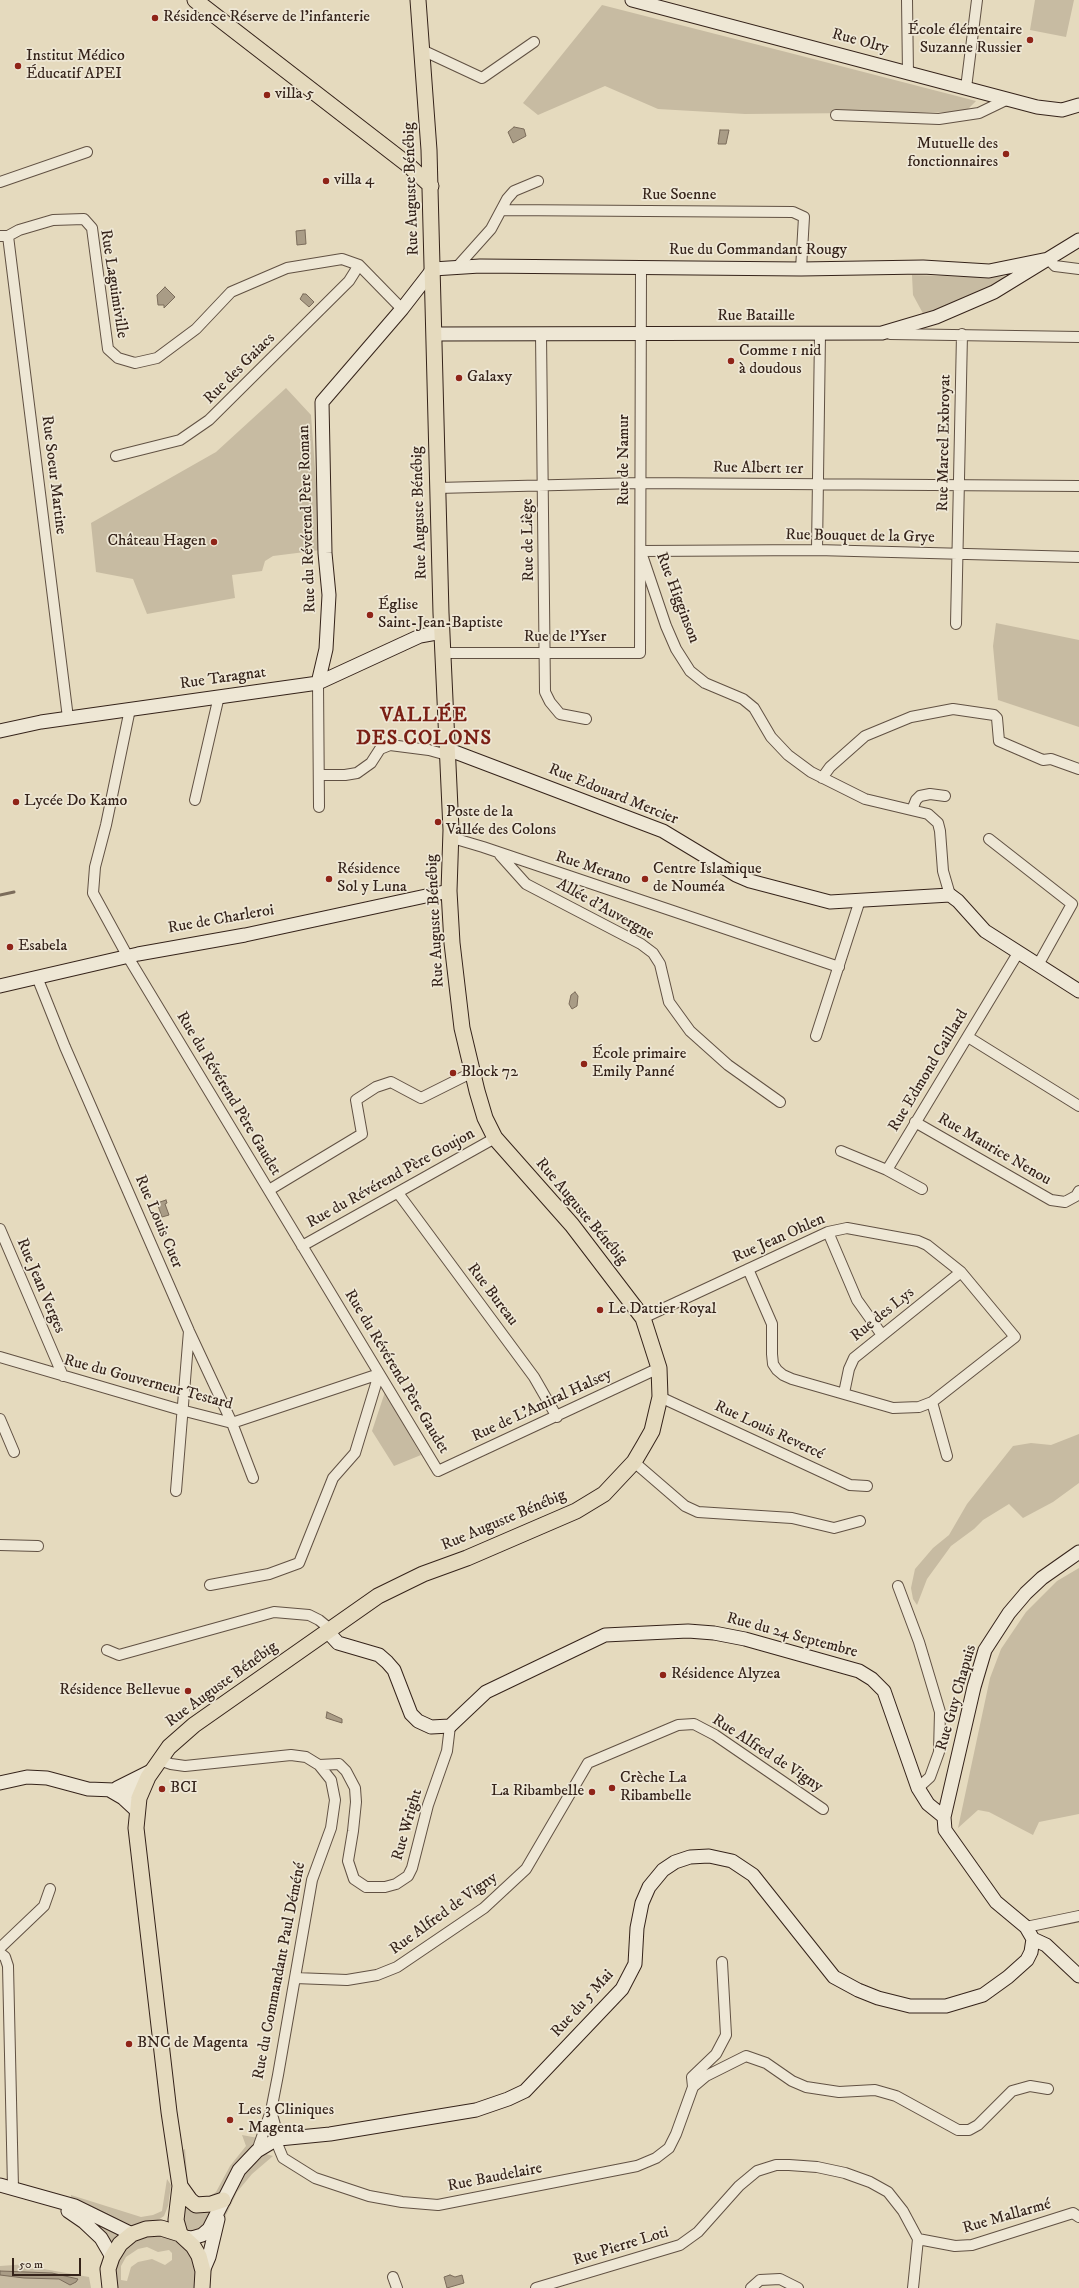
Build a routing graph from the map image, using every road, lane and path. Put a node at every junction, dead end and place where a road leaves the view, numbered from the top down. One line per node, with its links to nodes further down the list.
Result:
1 (195, 0): 15 (main road)
2 (418, 0): 7 (main road, Rue Auguste Bénébig)
3 (632, 0): 8 (street, Rue Olry)
4 (907, 0): 8 (street)
5 (976, 0): 9 (street)
6 (534, 42): 7 (street)
7 (422, 50): 13 (main road, Rue Auguste Bénébig)
8 (908, 73): 9 (street, Rue Olry)
9 (966, 88): 10 (street, Rue Olry)
10 (1008, 99): 11 (street, Rue Olry); 12 (street)
11 (1079, 105)
12 (836, 115)
13 (430, 150): 15 (main road); 18 (main road, Rue Auguste Bénébig)
14 (87, 152): 17 (street)
15 (407, 164): 18 (main road)
16 (538, 180): 19 (street)
17 (0, 182)
18 (431, 186): 28 (main road, Rue Auguste Bénébig)
19 (502, 210): 24 (street); 26 (street, Rue Soenne)
20 (4, 236): 23 (street, Rue Laguimiville); 56 (street, Rue Soeur Martine)
21 (1079, 240): 22 (street)
22 (1048, 259): 26 (street, Rue du Commandant Rougy); 27 (street); 34 (street)
23 (359, 265): 29 (street, Rue Laguimiville); 37 (street, Rue des Gaiacs)
24 (457, 267): 25 (street, Rue du Commandant Rougy); 28 (street, Rue du Commandant Rougy)
25 (641, 267): 26 (street, Rue du Commandant Rougy); 32 (street, Rue de Namur)
26 (800, 268)
27 (1079, 268)
28 (433, 269): 29 (street, Rue du Révérend Père Roman); 30 (main road, Rue Auguste Bénébig)
29 (402, 309): 53 (street, Rue du Révérend Père Roman)
30 (434, 334): 31 (street, Rue Bataille); 43 (main road, Rue Auguste Bénébig)
31 (541, 334): 32 (street, Rue Bataille); 41 (street, Rue de Liège)
32 (640, 334): 33 (street, Rue Bataille); 38 (street, Rue de Namur)
33 (820, 334): 34 (street, Rue Bataille); 39 (street)
34 (882, 334): 35 (street, Rue Bataille)
35 (962, 334): 36 (street, Rue Bataille); 40 (street, Rue Marcel Exbroyat)
36 (1079, 337)
37 (116, 456)
38 (639, 483): 39 (street, Rue Albert 1er); 41 (street, Rue Albert 1er); 45 (street, Rue de Namur)
39 (818, 484): 40 (street, Rue Albert 1er); 44 (street)
40 (960, 485): 42 (street, Rue Albert 1er); 46 (street, Rue Marcel Exbroyat)
41 (543, 486): 43 (street, Rue Albert 1er); 50 (street, Rue de Liège)
42 (1079, 486)
43 (437, 488): 49 (main road, Rue Auguste Bénébig)
44 (817, 550): 45 (street, Rue Bouquet de la Grye); 46 (street, Rue Bouquet de la Grye)
45 (641, 551): 52 (street, Rue de Namur); 62 (street, Rue Higginson)
46 (958, 554): 47 (street, Rue Bouquet de la Grye); 48 (street, Rue Marcel Exbroyat)
47 (1079, 557)
48 (956, 624)
49 (442, 632): 51 (main road, Rue Auguste Bénébig); 53 (street, Rue Taragnat)
50 (546, 652): 51 (street, Rue de l'Yser); 52 (street, Rue de l'Yser); 57 (street, Rue de Liège)
51 (442, 653): 59 (main road, Rue Auguste Bénébig)
52 (640, 653)
53 (318, 683): 54 (street, Rue Taragnat); 61 (street, Rue du Révérend Père Roman)
54 (219, 696): 55 (street, Rue Taragnat); 64 (street)
55 (130, 709): 56 (street, Rue Taragnat); 74 (street, Rue du Révérend Père Gaudet)
56 (68, 718): 58 (street, Rue Taragnat)
57 (586, 719)
58 (0, 731)
59 (447, 752): 61 (street); 68 (main road, Rue Auguste Bénébig); 72 (street, Rue Edouard Mercier)
60 (1079, 769): 62 (street)
61 (319, 775): 65 (street, Rue du Révérend Père Roman)
62 (822, 778): 66 (street, Rue Higginson)
63 (945, 796): 66 (street)
64 (195, 800)
65 (319, 807)
66 (912, 810): 71 (street, Rue Higginson)
67 (989, 839): 75 (street)
68 (450, 840): 69 (street, Rue Merano); 70 (main road, Rue Auguste Bénébig)
69 (499, 854): 76 (street, Rue Merano); 83 (street, Allée d'Auvergne)
70 (449, 891): 74 (street, Rue de Charleroi); 82 (main road, Rue Auguste Bénébig)
71 (950, 895): 72 (street, Rue Edouard Mercier); 73 (street)
72 (860, 900): 76 (street)
73 (1018, 953): 75 (street); 81 (street, Rue Edmond Caillard)
74 (128, 956): 77 (street, Rue de Charleroi); 89 (street, Rue du Révérend Père Gaudet)
75 (1038, 964): 79 (street)
76 (839, 967): 80 (street)
77 (37, 977): 78 (street, Rue de Charleroi); 99 (street, Rue Louis Cuer)
78 (0, 986)
79 (1079, 991)
80 (816, 1036)
81 (968, 1037): 84 (street); 85 (street, Rue Edmond Caillard)
82 (473, 1072): 86 (main road, Rue Auguste Bénébig); 89 (street)
83 (780, 1102)
84 (1079, 1106)
85 (915, 1122): 88 (street, Rue Edmond Caillard); 91 (street, Rue Maurice Nenou)
86 (495, 1138): 92 (street, Rue du Révérend Père Goujon); 98 (main road, Rue Auguste Bénébig)
87 (841, 1151): 88 (street)
88 (887, 1170): 90 (street)
89 (269, 1190): 95 (street, Rue du Révérend Père Gaudet)
90 (922, 1190)
91 (1079, 1191)
92 (398, 1194): 95 (street, Rue du Révérend Père Goujon); 109 (street, Rue Bureau)
93 (0, 1229): 104 (street, Rue Jean Verges)
94 (828, 1232): 96 (street, Rue Jean Ohlen); 97 (street, Rue Jean Ohlen); 100 (street)
95 (302, 1246): 103 (street, Rue du Révérend Père Gaudet)
96 (748, 1269): 98 (street, Rue Jean Ohlen); 105 (street)
97 (961, 1272): 100 (street, Rue des Lys); 107 (street, Rue Jean Ohlen)
98 (643, 1318): 102 (main road, Rue Auguste Bénébig)
99 (189, 1331): 108 (street); 111 (street, Rue Louis Cuer)
100 (882, 1335): 105 (street, Rue des Lys)
101 (0, 1357): 104 (street, Rue du Gouverneur Testard)
102 (659, 1368): 106 (main road, Rue Auguste Bénébig); 109 (street, Rue de L'Amiral Halsey)
103 (379, 1374): 111 (street, Rue du Gouverneur Testard); 115 (street, Rue du Révérend Père Gaudet); 123 (street)
104 (63, 1376): 108 (street, Rue du Gouverneur Testard)
105 (844, 1393): 107 (street)
106 (660, 1397): 114 (main road, Rue Auguste Bénébig); 117 (street, Rue Louis Revercé)
107 (932, 1402): 113 (street)
108 (181, 1410): 111 (street, Rue du Gouverneur Testard); 118 (street)
109 (557, 1417): 115 (street, Rue de L'Amiral Halsey)
110 (0, 1418): 112 (street)
111 (232, 1424): 116 (street, Rue Louis Cuer)
112 (14, 1452)
113 (947, 1456)
114 (634, 1462): 119 (street); 125 (main road, Rue Auguste Bénébig)
115 (438, 1471)
116 (253, 1478)
117 (867, 1486)
118 (176, 1491)
119 (860, 1521)
120 (0, 1545): 121 (street)
121 (38, 1546)
122 (1079, 1552): 138 (street, Rue Guy Chapuis)
123 (210, 1585)
124 (898, 1586): 133 (street)
125 (328, 1630): 126 (street); 127 (street); 128 (main road, Rue Auguste Bénébig)
126 (107, 1650)
127 (450, 1726): 130 (street, Rue Wright); 133 (street, Rue du 24 Septembre)
128 (173, 1743): 129 (main road, Rue Auguste Bénébig); 131 (street)
129 (156, 1765): 131 (street, Rue du Commandant Paul Déméné); 134 (street); 135 (main road, Rue Auguste Bénébig)
130 (319, 1765): 131 (street, Rue du Commandant Paul Déméné); 147 (street, Rue du Commandant Paul Déméné)
131 (192, 1766)
132 (0, 1783): 134 (street)
133 (918, 1788): 138 (street, Rue du 24 Septembre)
134 (109, 1790): 135 (street); 137 (street)
135 (141, 1791): 137 (main road, Rue Auguste Bénébig)
136 (823, 1809): 147 (street, Rue Alfred de Vigny)
137 (137, 1811): 154 (main road, Rue Auguste Bénébig)
138 (944, 1817): 141 (street)
139 (50, 1889): 143 (street)
140 (1079, 1916): 141 (street)
141 (1026, 1927): 142 (street)
142 (1033, 1939): 146 (street); 152 (street, Rue du 5 Mai)
143 (0, 1948)
144 (0, 1953): 156 (street)
145 (722, 1962): 148 (street, Rue Baudelaire)
146 (1079, 1976)
147 (295, 1978): 150 (street, Rue du Commandant Paul Déméné)
148 (693, 2087): 149 (street); 152 (street, Rue Baudelaire)
149 (1048, 2089)
150 (271, 2111): 151 (street, Rue du Commandant Paul Déméné); 152 (street)
151 (265, 2127): 152 (street); 153 (street, Rue du Commandant Paul Déméné)
152 (276, 2141): 153 (street, Rue du Commandant Paul Déméné)
153 (257, 2151): 157 (street, Rue du Commandant Paul Déméné)
154 (176, 2169): 155 (main road, Rue Auguste Bénébig); 160 (main road, Rue Auguste Bénébig)
155 (180, 2186): 157 (main road); 162 (main road, Rue Auguste Bénébig)
156 (6, 2187): 158 (street)
157 (223, 2200): 162 (street, Rue du Commandant Paul Déméné); 165 (street, Rue du Commandant Paul Déméné)
158 (58, 2202): 161 (street); 164 (street)
159 (1079, 2217): 163 (street, Rue Mallarmé)
160 (146, 2229): 161 (main road); 162 (main road)
161 (132, 2234): 164 (main road)
162 (182, 2236): 165 (main road)
163 (918, 2239): 170 (street, Rue Pierre Loti); 173 (street)
164 (112, 2257): 167 (main road)
165 (203, 2271): 168 (main road)
166 (393, 2277): 169 (street)
167 (110, 2288)
168 (202, 2288)
169 (397, 2288)
170 (536, 2288)
171 (751, 2288): 172 (street)
172 (798, 2288)
173 (912, 2288)

